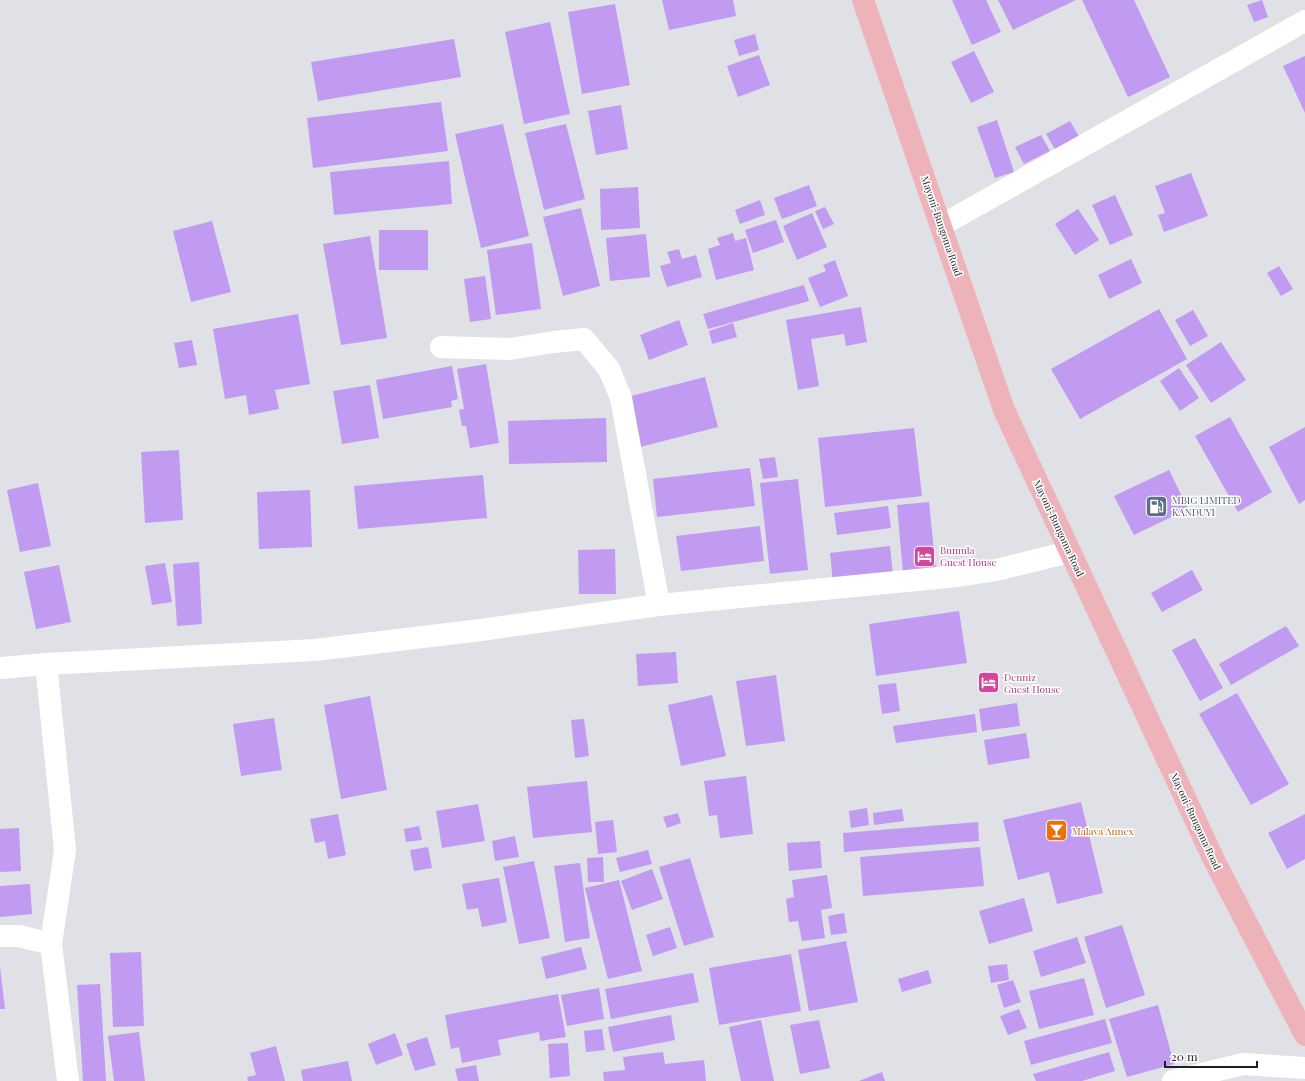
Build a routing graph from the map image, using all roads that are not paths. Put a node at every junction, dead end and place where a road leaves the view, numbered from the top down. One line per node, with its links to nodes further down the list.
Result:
1 (863, 0): 3 (main road, Mayoni-Bungoma Road)
2 (1305, 21): 3 (street)
3 (942, 225): 5 (main road, Mayoni-Bungoma Road)
4 (441, 347): 6 (street)
5 (1070, 552): 6 (street); 11 (main road, Mayoni-Bungoma Road)
6 (659, 605): 7 (street)
7 (46, 664): 8 (street); 10 (street)
8 (0, 668)
9 (0, 936): 10 (street)
10 (51, 944): 13 (street)
11 (1305, 1035)
12 (1305, 1068): 14 (street)
13 (68, 1081)
14 (1173, 1081)

